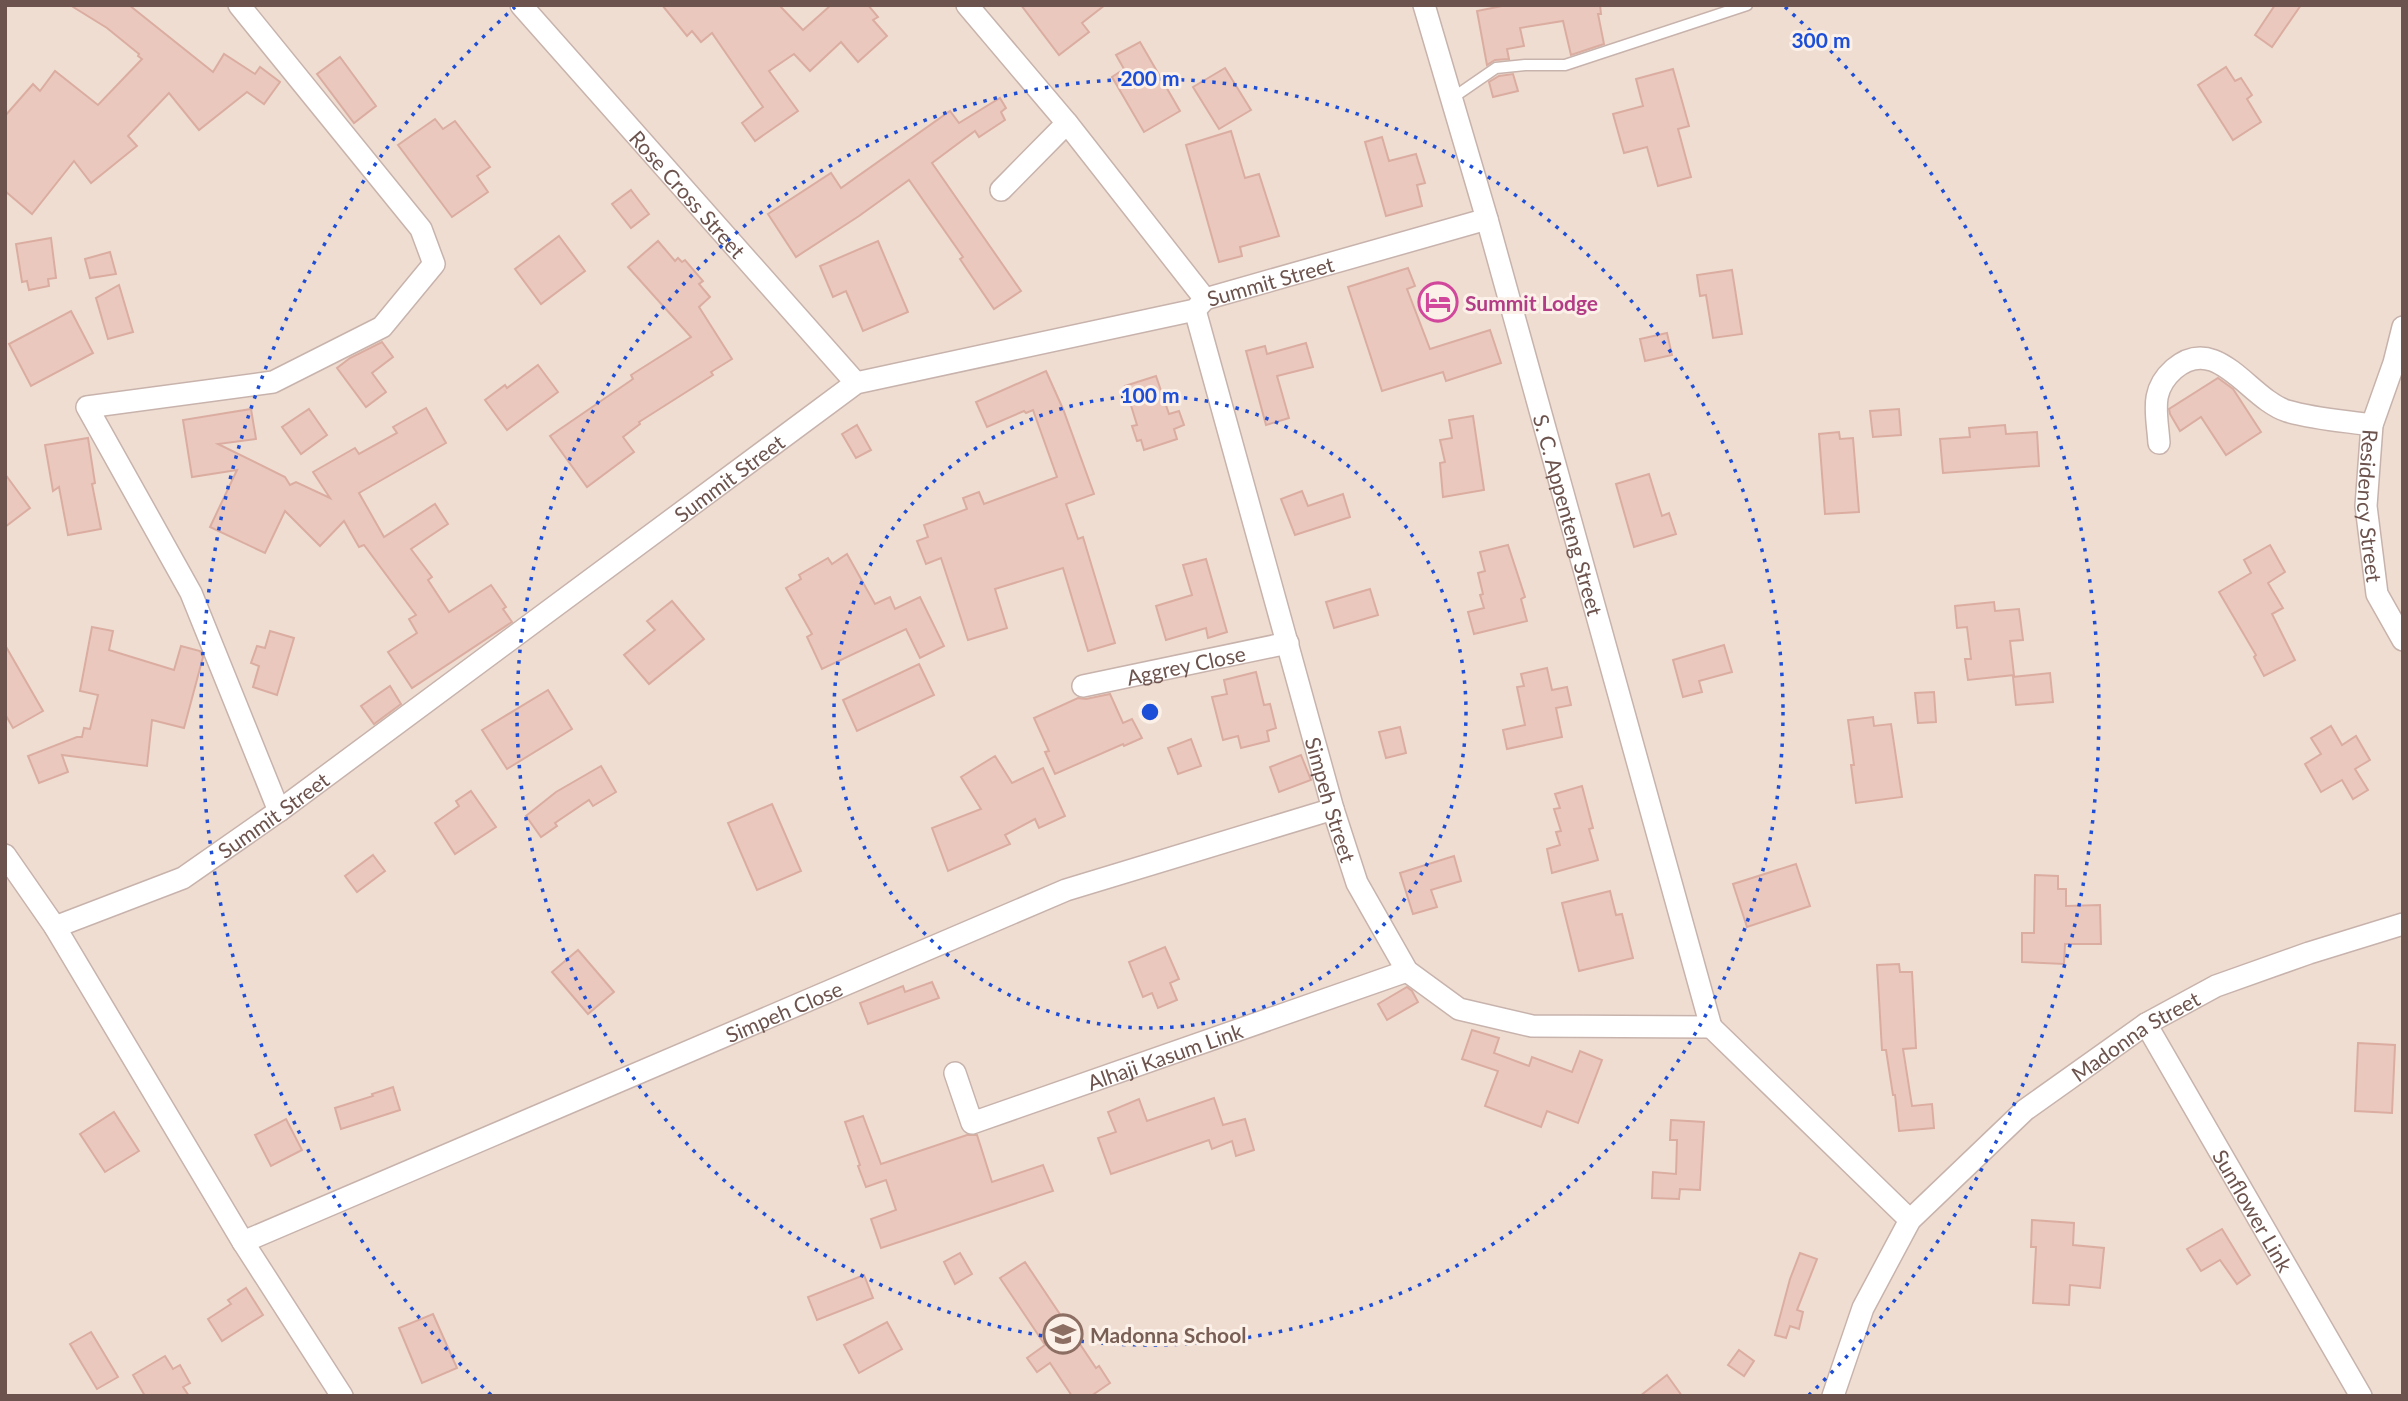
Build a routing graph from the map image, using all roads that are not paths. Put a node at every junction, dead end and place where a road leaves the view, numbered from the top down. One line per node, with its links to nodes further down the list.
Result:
1 (240, 5): 19 (street)
2 (521, 5): 12 (street, Rose Cross Street)
3 (967, 5): 7 (street)
4 (1424, 5): 6 (street, S. C. Appenteng Street)
5 (1746, 5): 6 (lane)
6 (1451, 99): 9 (street, S. C. Appenteng Street)
7 (1068, 124): 8 (street); 10 (street)
8 (1002, 190)
9 (1487, 219): 10 (street, Summit Street); 25 (street, S. C. Appenteng Street)
10 (1200, 304): 12 (street, Summit Street); 16 (street, Simpeh Street)
11 (2403, 327): 13 (street, Residency Street)
12 (856, 383): 19 (street, Summit Street)
13 (2372, 425): 14 (street); 15 (street, Residency Street)
14 (2159, 443)
15 (2403, 640)
16 (1288, 643): 17 (street, Aggrey Close); 18 (street, Simpeh Street)
17 (1083, 687)
18 (1333, 809): 23 (street, Simpeh Street); 28 (street, Simpeh Close)
19 (279, 811): 22 (street, Summit Street)
20 (5, 855): 22 (street)
21 (2403, 924): 24 (street, Madonna Street)
22 (55, 927): 28 (street)
23 (1407, 971): 25 (street, Simpeh Street); 26 (street, Alhaji Kasum Link)
24 (2146, 1024): 27 (street, Madonna Street); 31 (street, Sunflower Link)
25 (1711, 1027): 27 (street)
26 (955, 1073)
27 (1910, 1220): 30 (street, Madonna Street)
28 (243, 1242): 29 (street)
29 (342, 1396)
30 (1833, 1396)
31 (2361, 1396)

